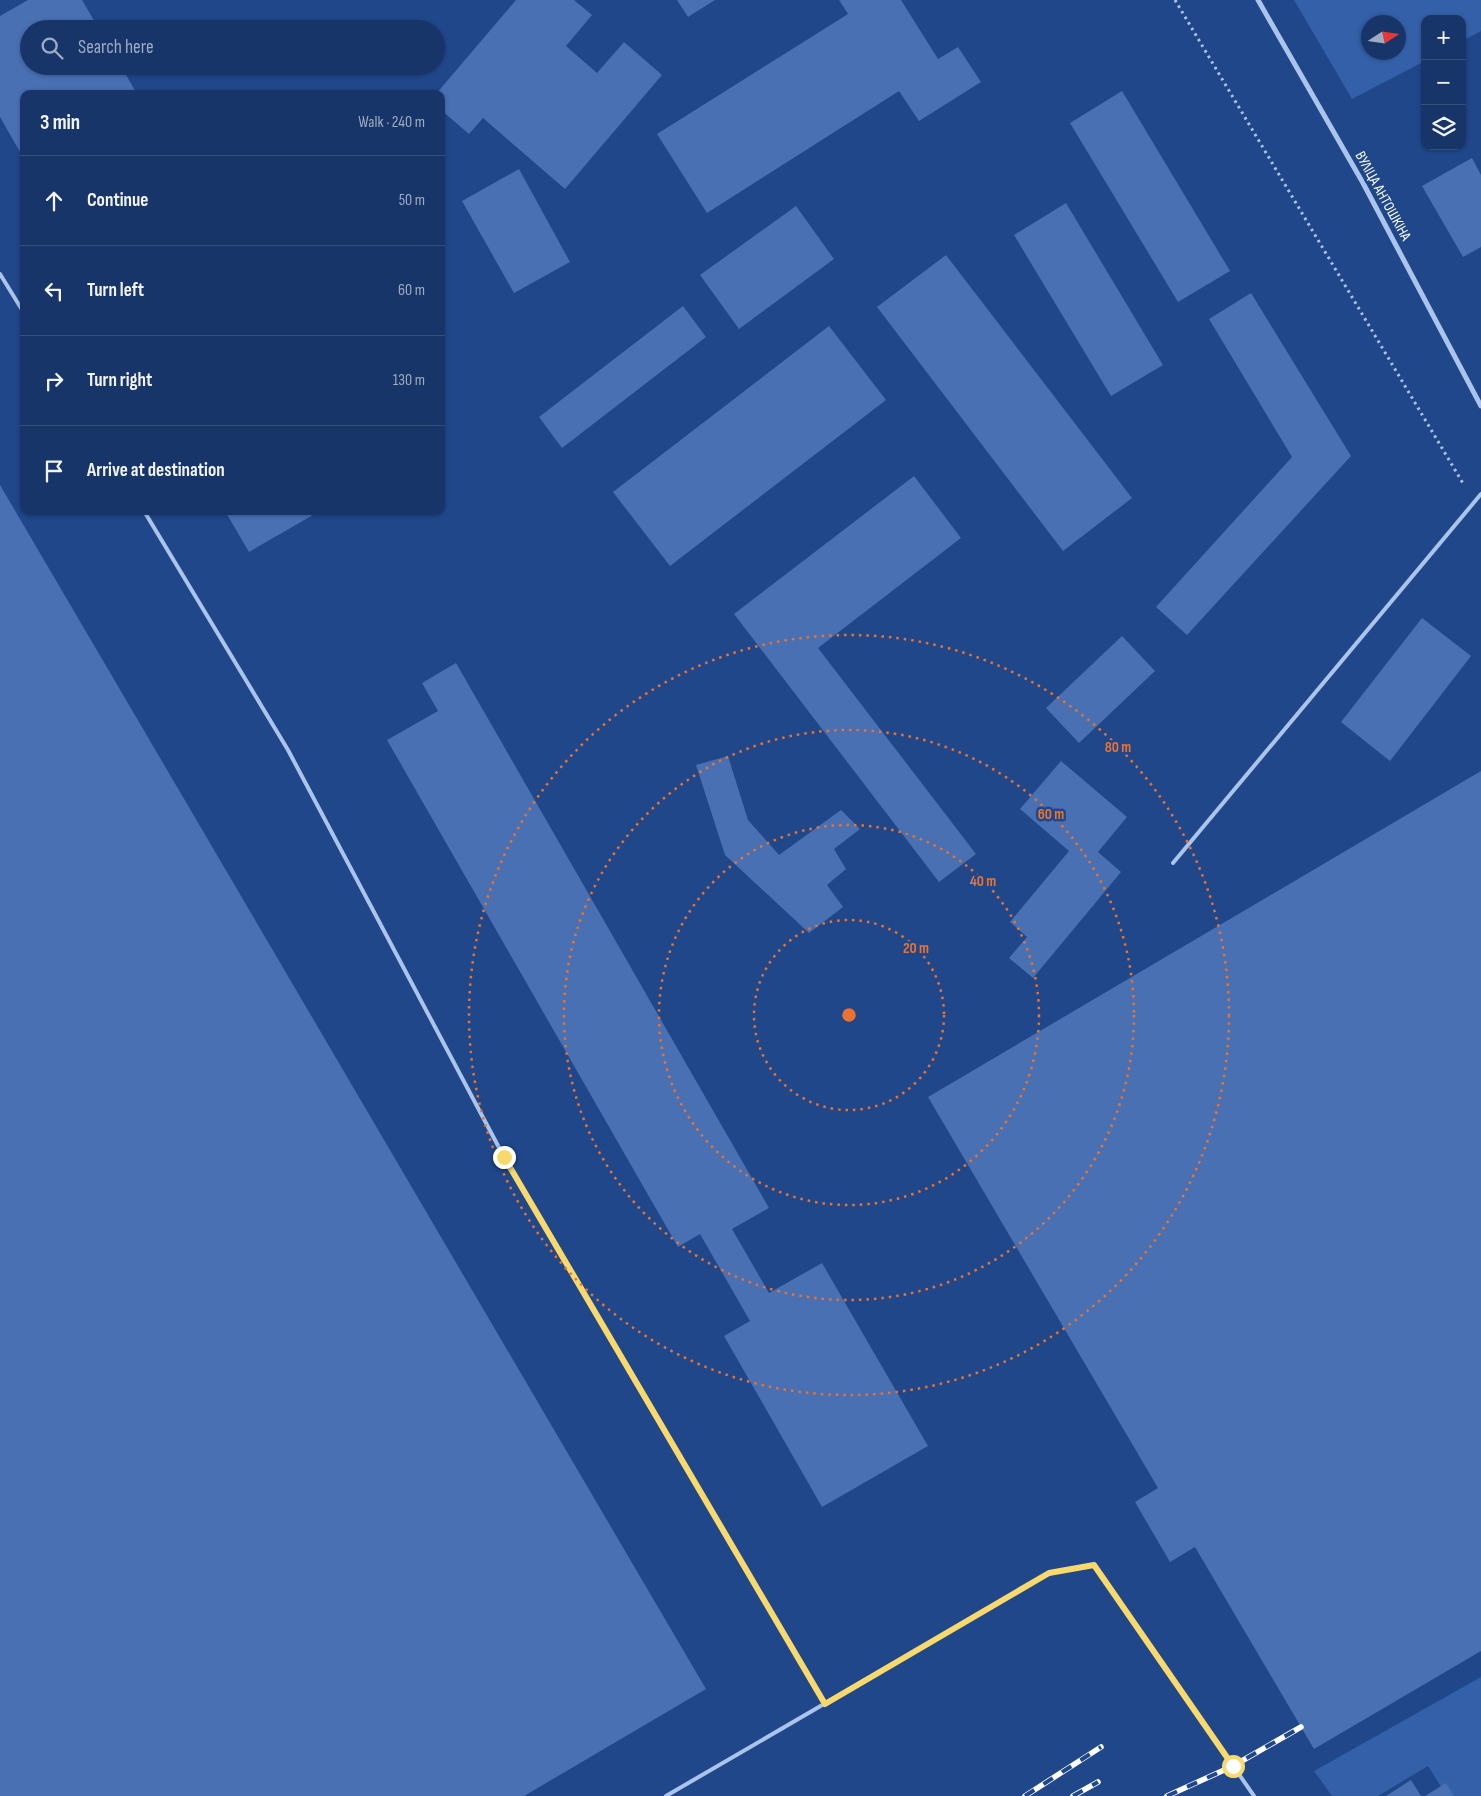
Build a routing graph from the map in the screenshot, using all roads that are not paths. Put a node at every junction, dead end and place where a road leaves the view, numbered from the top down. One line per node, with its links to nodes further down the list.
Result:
1 (1258, 0): 4 (street, ВУЛІЦА АНТОШКІНА)
2 (0, 274): 3 (lane)
3 (20, 306)
4 (1481, 406)
5 (1481, 494): 7 (lane)
6 (146, 515): 8 (lane)
7 (1173, 862)
8 (825, 1704): 9 (lane); 10 (lane)
9 (666, 1796)
10 (1254, 1796)

